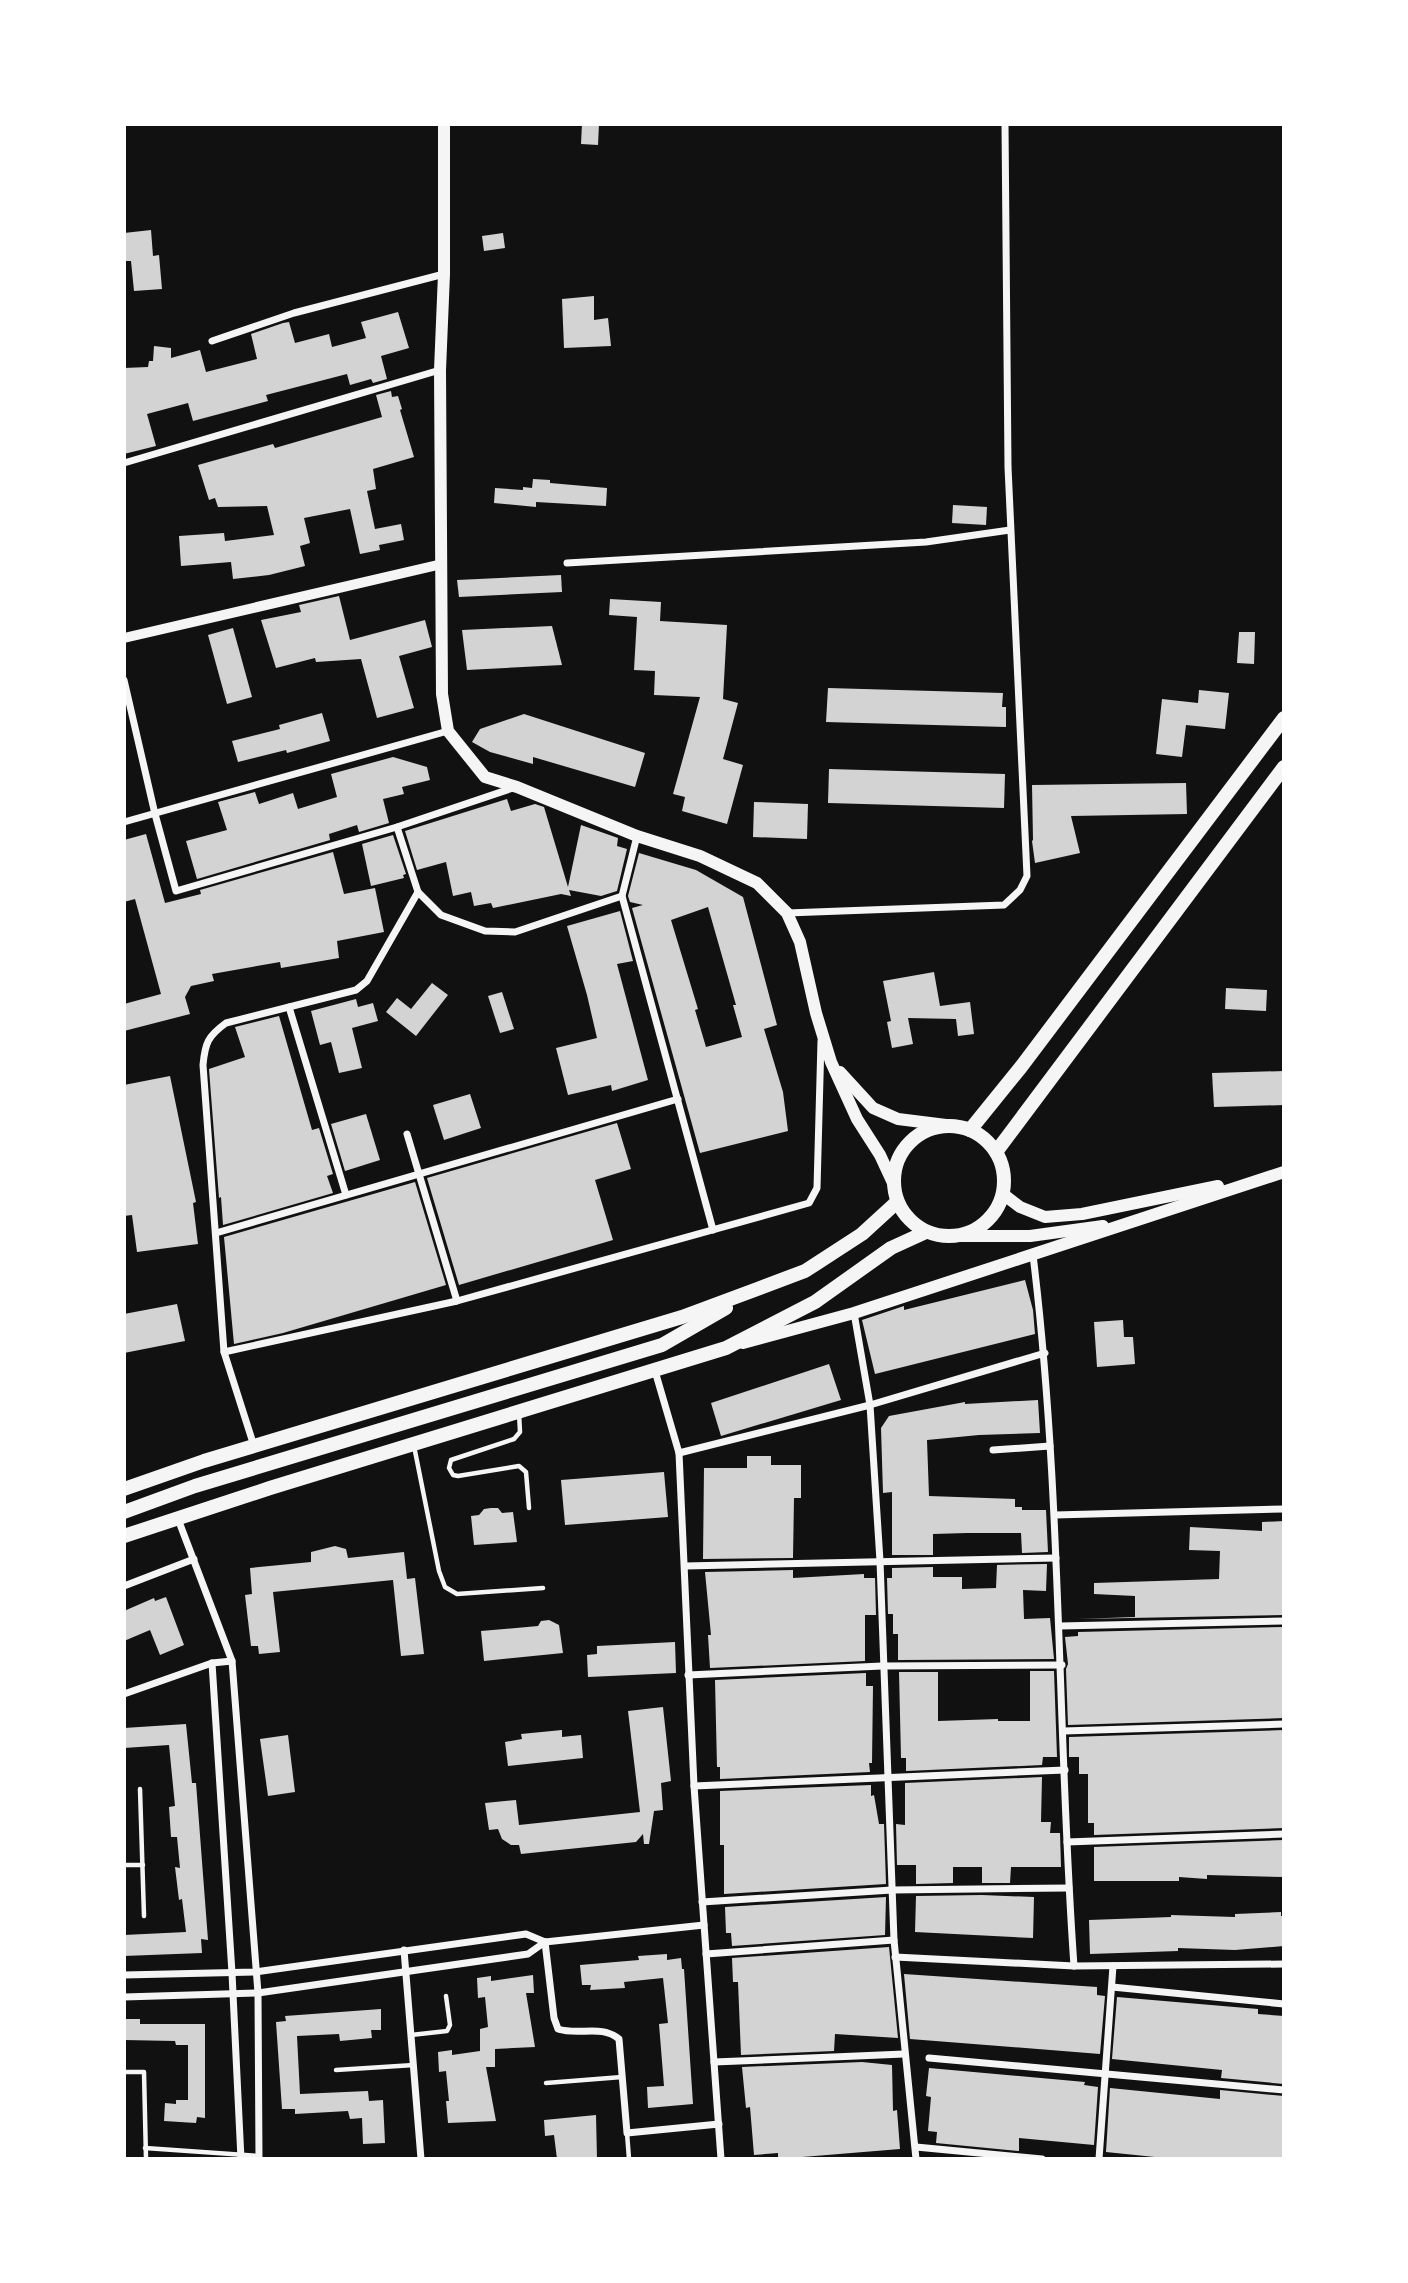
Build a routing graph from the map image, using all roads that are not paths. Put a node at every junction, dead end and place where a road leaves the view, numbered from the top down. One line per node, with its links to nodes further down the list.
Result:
1 (443, 124): 3 (main road)
2 (1005, 124): 7 (street)
3 (444, 274): 4 (street); 5 (main road)
4 (212, 341)
5 (440, 370): 6 (street); 9 (main road)
6 (124, 463)
7 (1010, 530): 8 (street); 22 (street)
8 (567, 563)
9 (442, 564): 10 (street); 13 (main road)
10 (124, 638)
11 (124, 680): 16 (street)
12 (1284, 719): 28 (main road)
13 (449, 731): 15 (main road); 16 (street)
14 (1284, 767): 30 (main road)
15 (517, 787): 18 (street); 19 (main road)
16 (155, 814): 17 (street); 18 (street)
17 (124, 822)
18 (397, 827): 20 (street)
19 (637, 835): 21 (street); 22 (main road)
20 (418, 892): 21 (street); 23 (street)
21 (622, 896): 26 (street)
22 (787, 913): 24 (main road)
23 (289, 1007): 36 (street); 41 (street)
24 (821, 1030): 25 (main road); 39 (street)
25 (831, 1062): 27 (main road); 34 (main road)
26 (678, 1099): 32 (street); 39 (street)
27 (954, 1126): 28 (main road); 34 (main road)
28 (970, 1130): 30 (main road)
29 (407, 1133): 32 (street)
30 (996, 1152): 35 (main road)
31 (1284, 1172): 33 (main road)
32 (420, 1174): 36 (street); 45 (street)
33 (1259, 1178): 35 (main road); 38 (main road)
34 (893, 1183): 37 (main road)
35 (1003, 1194): 42 (main road)
36 (346, 1195): 41 (street)
37 (897, 1202): 40 (main road); 44 (main road)
38 (1139, 1221): 42 (main road); 43 (main road)
39 (713, 1230): 45 (street)
40 (926, 1232): 42 (main road); 47 (main road)
41 (216, 1233): 48 (street)
42 (954, 1236)
43 (1033, 1255): 46 (main road); 49 (street)
44 (760, 1289): 54 (main road); 61 (main road)
45 (457, 1301): 48 (street)
46 (854, 1313): 47 (main road); 51 (street)
47 (726, 1348): 50 (main road)
48 (223, 1352): 54 (street)
49 (1045, 1353): 51 (street); 55 (street)
50 (654, 1371): 52 (main road); 57 (street)
51 (870, 1405): 57 (street); 67 (street)
52 (519, 1412): 53 (main road); 59 (lane)
53 (414, 1444): 63 (main road); 70 (lane)
54 (254, 1446): 58 (main road)
55 (1051, 1446): 56 (street); 62 (street)
56 (993, 1450)
57 (679, 1453): 68 (street)
58 (124, 1489)
59 (529, 1508)
60 (1284, 1509): 62 (street)
61 (124, 1512)
62 (1055, 1515): 65 (street)
63 (178, 1518): 64 (main road); 66 (street)
64 (124, 1536)
65 (1056, 1558): 67 (street); 72 (street)
66 (194, 1559): 69 (street); 73 (street)
67 (880, 1561): 68 (street); 76 (street)
68 (685, 1566): 77 (street)
69 (124, 1586)
70 (543, 1588)
71 (1284, 1621): 72 (street)
72 (1060, 1626): 75 (street)
73 (232, 1661): 74 (street); 102 (street)
74 (212, 1662): 78 (street); 104 (street)
75 (1062, 1665): 76 (street); 80 (street)
76 (882, 1666): 77 (street); 82 (street)
77 (688, 1675): 83 (street)
78 (124, 1694)
79 (1284, 1724): 80 (street)
80 (1064, 1731): 81 (street)
81 (1065, 1770): 82 (street); 86 (street)
82 (887, 1778): 83 (street); 90 (street)
83 (694, 1786): 91 (street)
84 (140, 1789): 88 (lane)
85 (1284, 1834): 86 (street)
86 (1067, 1842): 89 (street)
87 (124, 1865): 88 (lane)
88 (143, 1865): 92 (lane)
89 (1069, 1888): 90 (street); 100 (street)
90 (892, 1890): 91 (street); 94 (street)
91 (702, 1902): 93 (street)
92 (144, 1916)
93 (704, 1925): 95 (street); 97 (street)
94 (894, 1940): 97 (street); 98 (street)
95 (545, 1942): 96 (street); 103 (street); 120 (street)
96 (404, 1950): 102 (street); 103 (street)
97 (706, 1954): 115 (street)
98 (895, 1957): 100 (street); 113 (street)
99 (1284, 1964): 101 (street)
100 (1074, 1966): 101 (street)
101 (1113, 1966): 106 (street)
102 (255, 1972): 104 (street); 107 (street)
103 (406, 1972): 107 (street); 112 (street)
104 (232, 1973): 105 (street); 108 (street)
105 (124, 1975)
106 (1112, 1987): 111 (street); 119 (street)
107 (258, 1993): 108 (street); 128 (street)
108 (233, 1994): 110 (street); 127 (street)
109 (446, 1996): 112 (lane)
110 (124, 1997)
111 (1284, 2004)
112 (411, 2035): 116 (street)
113 (904, 2054): 115 (street); 125 (street)
114 (929, 2058): 119 (street)
115 (714, 2062): 123 (street)
116 (414, 2065): 117 (lane); 130 (street)
117 (336, 2070)
118 (124, 2072): 126 (lane)
119 (1104, 2075): 122 (street); 135 (street)
120 (623, 2077): 121 (lane); 124 (street)
121 (547, 2083)
122 (1284, 2090)
123 (719, 2124): 124 (street); 132 (street)
124 (627, 2133): 131 (lane)
125 (915, 2147): 133 (street); 134 (street)
126 (145, 2148): 127 (lane); 129 (lane)
127 (241, 2157): 128 (lane)
128 (259, 2157)
129 (146, 2159)
130 (421, 2159)
131 (629, 2159)
132 (720, 2159)
133 (916, 2159)
134 (1042, 2159)
135 (1099, 2159)

